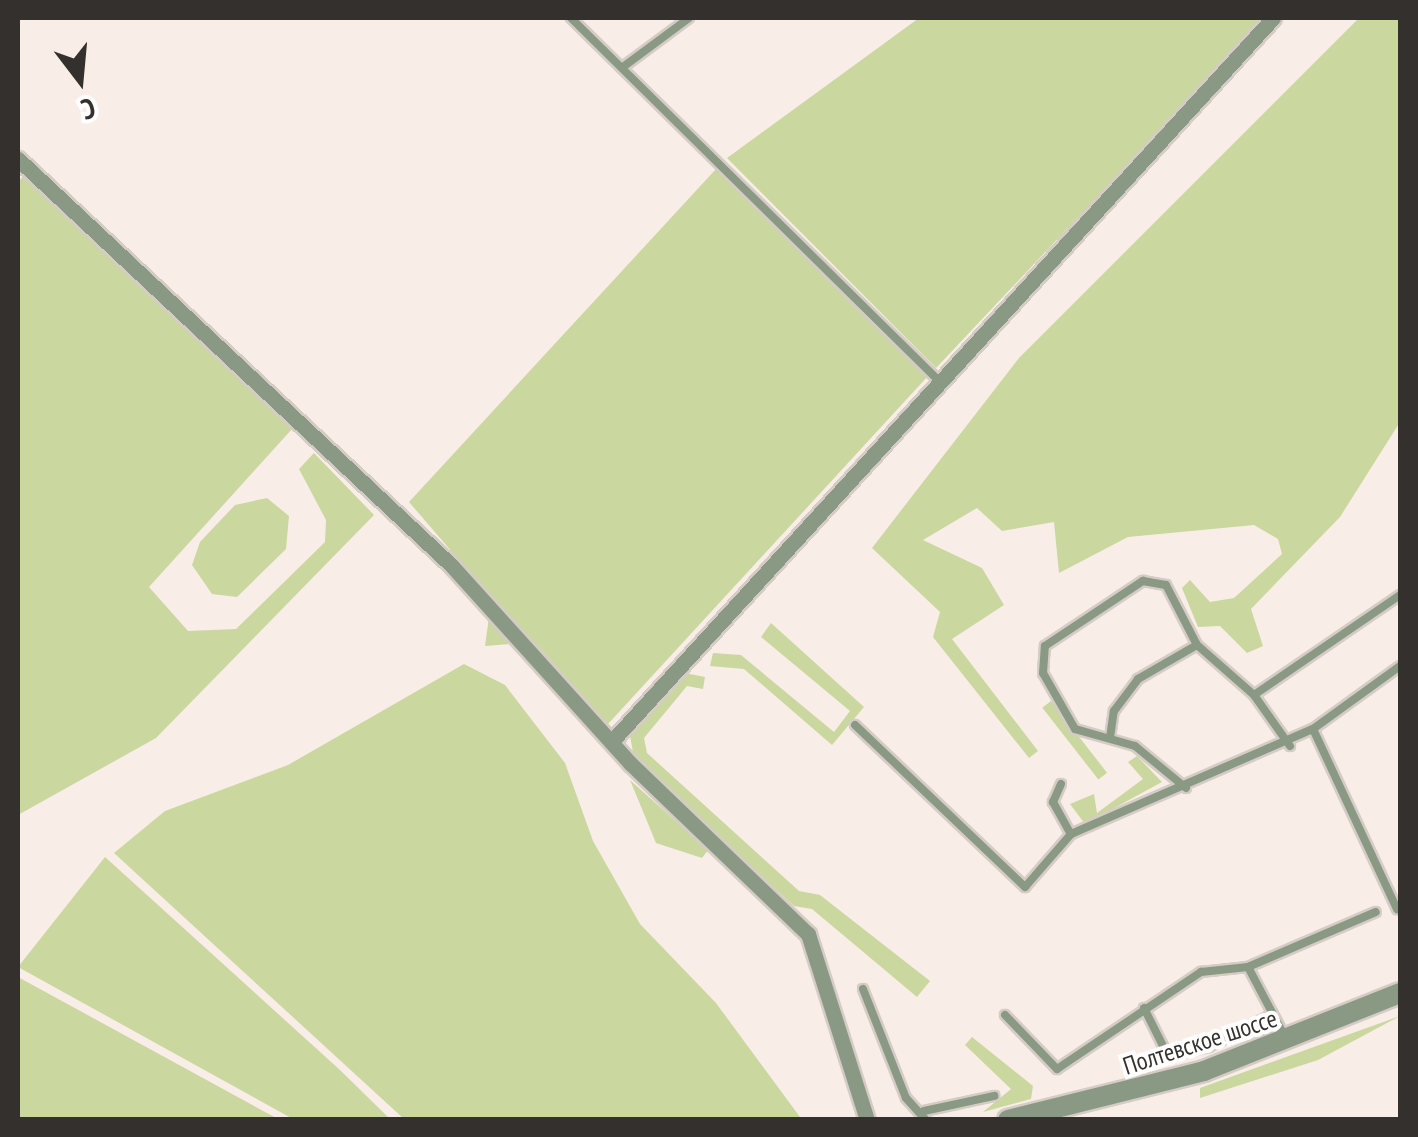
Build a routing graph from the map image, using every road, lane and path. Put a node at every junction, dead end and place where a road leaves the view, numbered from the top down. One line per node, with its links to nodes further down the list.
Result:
1 (571, 18): 4 (lane)
2 (689, 18): 4 (lane)
3 (1273, 18): 6 (street)
4 (623, 67): 6 (lane)
5 (18, 159): 14 (street)
6 (938, 379): 14 (street)
7 (1400, 594): 10 (lane)
8 (1196, 645): 10 (lane); 13 (lane); 13 (lane)
9 (1400, 666): 12 (lane)
10 (1254, 695): 15 (lane)
11 (855, 725): 18 (lane)
12 (1313, 729): 15 (lane); 19 (lane)
13 (1110, 738): 17 (lane)
14 (613, 740): 30 (street)
15 (1290, 746): 17 (lane)
16 (1061, 784): 18 (lane)
17 (1186, 788): 18 (lane)
18 (1071, 834)
19 (1399, 910)
20 (1376, 912): 21 (lane)
21 (1248, 967): 24 (lane); 25 (lane)
22 (863, 990): 29 (lane)
23 (1400, 993): 27 (street, Полтевское шоссе)
24 (1144, 1008): 25 (lane); 26 (lane)
25 (1273, 1014): 27 (lane)
26 (1005, 1016)
27 (1289, 1040): 31 (street, Полтевское шоссе)
28 (994, 1096): 29 (lane)
29 (925, 1115)
30 (867, 1120)
31 (1008, 1120)

